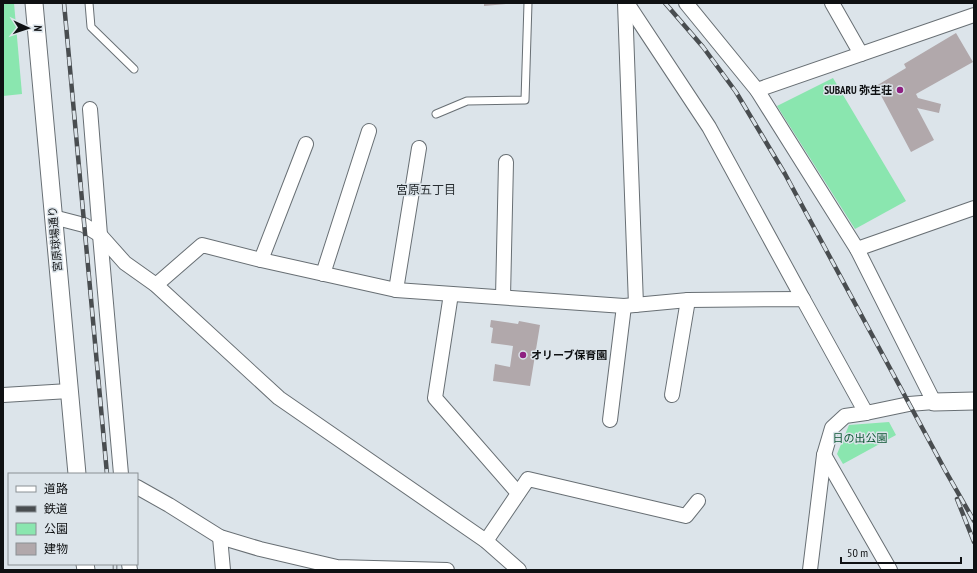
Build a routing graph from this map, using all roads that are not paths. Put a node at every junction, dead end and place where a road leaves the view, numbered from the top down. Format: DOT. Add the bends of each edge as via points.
graph roads {
  1 [pos="34,3"];
  2 [pos="89,3"];
  3 [pos="528,3"];
  4 [pos="626,3"];
  5 [pos="686,3"];
  6 [pos="832,3"];
  7 [pos="974,15"];
  8 [pos="860,54"];
  9 [pos="134,69"];
  10 [pos="757,90"];
  11 [pos="90,109"];
  12 [pos="436,114"];
  13 [pos="370,130"];
  14 [pos="306,144"];
  15 [pos="419,148"];
  16 [pos="506,162"];
  17 [pos="974,208"];
  18 [pos="53,217"];
  19 [pos="100,235"];
  20 [pos="857,249"];
  21 [pos="261,260"];
  22 [pos="323,274"];
  23 [pos="156,285"];
  24 [pos="396,290"];
  25 [pos="451,294"];
  26 [pos="503,297"];
  27 [pos="803,299"];
  28 [pos="688,300"];
  29 [pos="630,306"];
  30 [pos="69,391"];
  31 [pos="3,395"];
  32 [pos="672,395"];
  33 [pos="974,401"];
  34 [pos="934,402"];
  35 [pos="866,413"];
  36 [pos="610,420"];
  37 [pos="824,455"];
  38 [pos="77,473"];
  39 [pos="121,473"];
  40 [pos="138,488"];
  41 [pos="518,493"];
  42 [pos="698,501"];
  43 [pos="220,537"];
  44 [pos="486,541"];
  45 [pos="337,569"];
  46 [pos="399,569"];
  47 [pos="223,570"];
  48 [pos="447,570"];
  49 [pos="519,570"];
  50 [pos="810,570"];
  51 [pos="890,570"];
  1 -- 18 [label="street, 宮原球場通り"];
  2 -- 9 [label="lane" via="91,27"];
  3 -- 12 [label="lane" via="525,100 467,101"];
  4 -- 27 [label="street" via="709,127"];
  4 -- 29 [label="street"];
  5 -- 10 [label="street"];
  6 -- 8 [label="street"];
  7 -- 8 [label="street"];
  8 -- 10 [label="street"];
  10 -- 20 [label="street"];
  11 -- 19 [label="street"];
  13 -- 22 [label="street"];
  14 -- 21 [label="street"];
  15 -- 24 [label="street"];
  16 -- 26 [label="street"];
  17 -- 20 [label="street"];
  18 -- 19 [label="street" via="84,225"];
  18 -- 30 [label="street, 宮原球場通り"];
  19 -- 23 [label="street" via="125,263"];
  19 -- 39 [label="street"];
  20 -- 34 [label="street"];
  21 -- 22 [label="street"];
  21 -- 23 [label="street" via="202,245"];
  22 -- 24 [label="street"];
  23 -- 44 [label="street" via="279,398"];
  24 -- 25 [label="street"];
  25 -- 26 [label="street"];
  25 -- 41 [label="street" via="435,398"];
  26 -- 29 [label="street"];
  27 -- 28 [label="street"];
  27 -- 35 [label="street"];
  28 -- 29 [label="street"];
  28 -- 32 [label="street"];
  29 -- 36 [label="street"];
  30 -- 31 [label="street"];
  30 -- 38 [label="street, 宮原球場通り"];
  33 -- 34 [label="street"];
  34 -- 35 [label="street" via="909,404"];
  35 -- 37 [label="street" via="845,416 832,428"];
  37 -- 50 [label="street"];
  37 -- 51 [label="street"];
  40 -- 43 [label="street"];
  41 -- 42 [label="street" via="528,479 686,516"];
  41 -- 44 [label="street"];
  43 -- 45 [label="street"];
  43 -- 47 [label="street"];
  44 -- 49 [label="street"];
  45 -- 46 [label="street"];
  46 -- 48 [label="street"];
}
